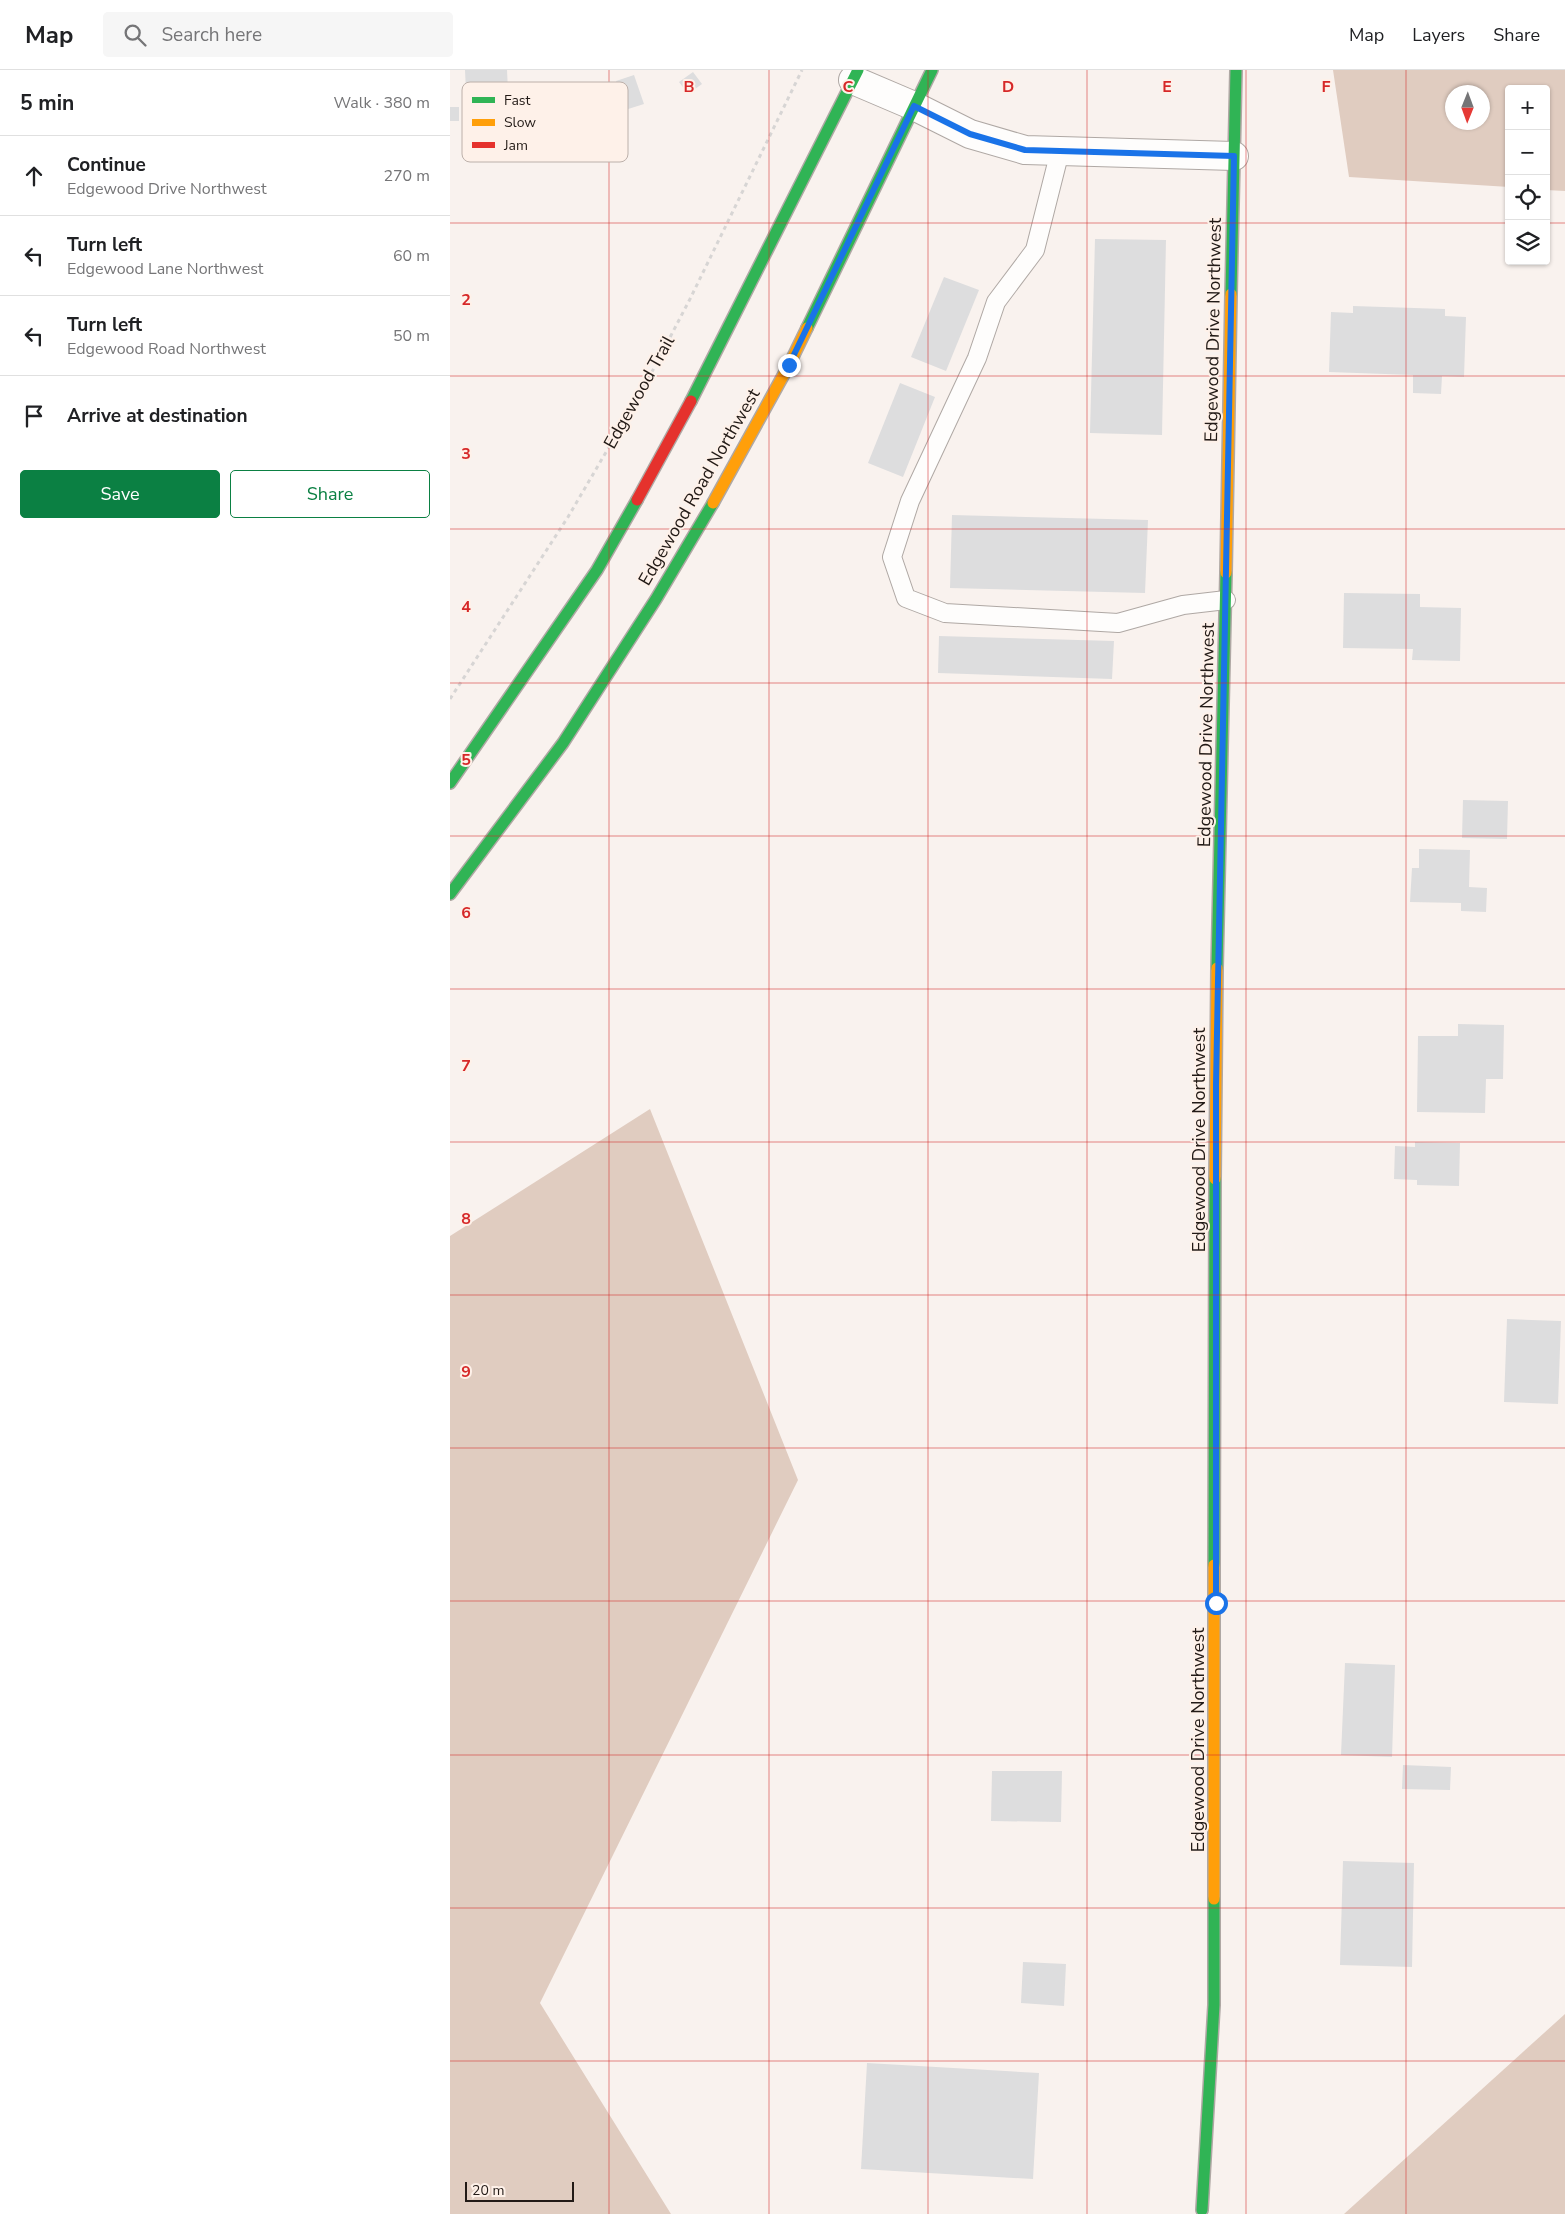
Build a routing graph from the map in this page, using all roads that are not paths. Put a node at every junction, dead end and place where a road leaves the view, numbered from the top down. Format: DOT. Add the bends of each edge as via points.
graph roads {
  1 [pos="932,70"];
  2 [pos="1236,70"];
  3 [pos="855,75"];
  4 [pos="914,106"];
  5 [pos="1060,151"];
  6 [pos="1234,156"];
  7 [pos="1226,600"];
  8 [pos="450,783"];
  9 [pos="450,894"];
  10 [pos="1202,2210"];
  1 -- 4 [label="street, Edgewood Road Northwest"];
  2 -- 6 [label="street, Edgewood Drive Northwest"];
  3 -- 4 [label="street"];
  3 -- 8 [label="street" via="722,343 597,570"];
  4 -- 5 [label="street" via="970,134 1025,150"];
  4 -- 9 [label="street, Edgewood Road Northwest" via="789,365 724,484 563,743"];
  5 -- 6 [label="street"];
  5 -- 7 [label="lane" via="1035,250 996,302 977,358 910,501 892,557 906,598 945,613 1118,624 1183,605"];
  6 -- 7 [label="street, Edgewood Drive Northwest"];
  7 -- 10 [label="street, Edgewood Drive Northwest" via="1216,1085 1214,2005"];
}
